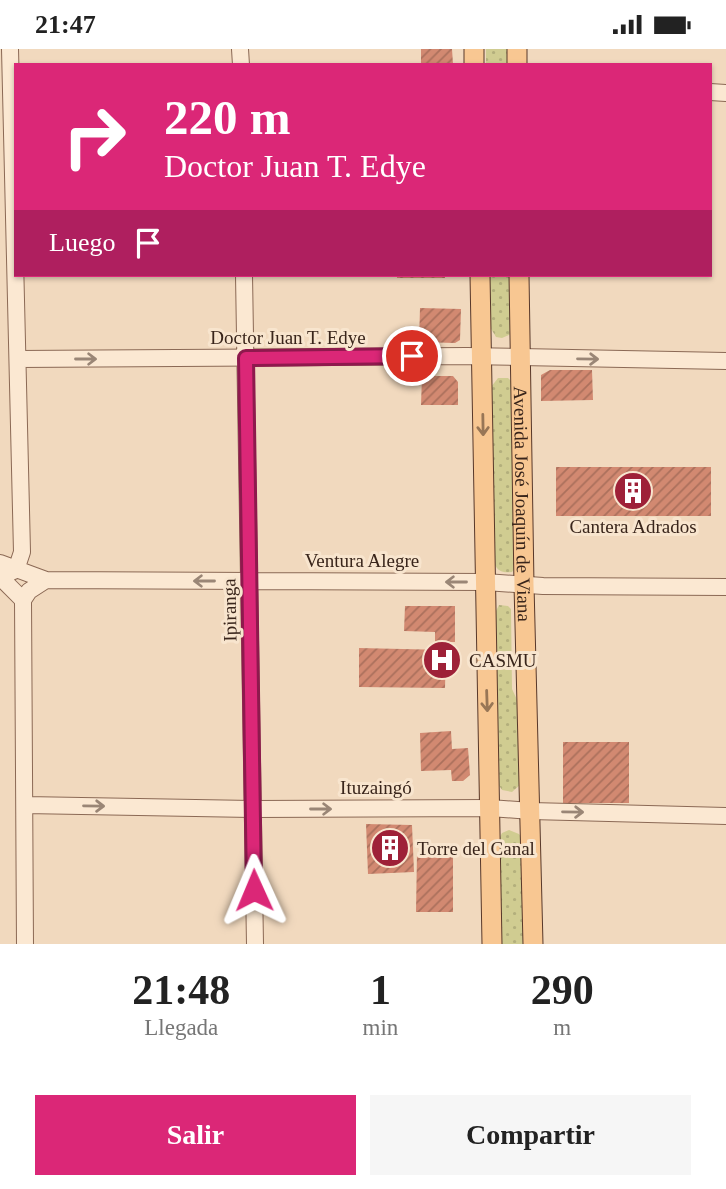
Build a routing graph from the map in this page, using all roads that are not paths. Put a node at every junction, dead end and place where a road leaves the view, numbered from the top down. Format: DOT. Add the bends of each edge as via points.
graph roads {
  1 [pos="10,49"];
  2 [pos="13,92"];
  3 [pos="14,145"];
  4 [pos="16,277"];
  5 [pos="244,277"];
  6 [pos="480,277"];
  7 [pos="519,277"];
  8 [pos="482,357"];
  9 [pos="246,358"];
  10 [pos="520,358"];
  11 [pos="18,359"];
  12 [pos="726,361"];
  13 [pos="0,563"];
  14 [pos="5,574"];
  15 [pos="46,580"];
  16 [pos="250,581"];
  17 [pos="485,582"];
  18 [pos="524,585"];
  19 [pos="726,587"];
  20 [pos="23,600"];
  21 [pos="25,805"];
  22 [pos="490,808"];
  23 [pos="252,809"];
  24 [pos="531,811"];
  25 [pos="726,816"];
  26 [pos="25,944"];
  27 [pos="255,944"];
  28 [pos="492,944"];
  29 [pos="533,944"];
  1 -- 2 [label="street"];
  2 -- 3 [label="street"];
  4 -- 11 [label="street"];
  5 -- 9 [label="street, Ipiranga"];
  6 -- 8 [label="main road, Avenida José Joaquín de Viana"];
  7 -- 10 [label="main road, Avenida José Joaquín de Viana"];
  8 -- 9 [label="street, Doctor Juan T. Edye"];
  8 -- 10 [label="street, Doctor Juan T. Edye"];
  8 -- 17 [label="main road, Avenida José Joaquín de Viana, one-way"];
  11 -- 9 [label="street, Doctor Juan T. Edye, one-way"];
  9 -- 16 [label="street, Ipiranga"];
  10 -- 12 [label="street, Doctor Juan T. Edye, one-way"];
  10 -- 18 [label="main road, Avenida José Joaquín de Viana"];
  11 -- 14 [label="street" via="22,552"];
  13 -- 14 [label="street, Ventura Alegre"];
  14 -- 15 [label="street, Ventura Alegre"];
  14 -- 20 [label="street, Ventura Alegre"];
  16 -- 15 [label="street, Ventura Alegre, one-way"];
  15 -- 20 [label="street"];
  17 -- 16 [label="street, Ventura Alegre, one-way"];
  16 -- 23 [label="street, Ipiranga"];
  17 -- 18 [label="street, Ventura Alegre"];
  17 -- 22 [label="main road, Avenida José Joaquín de Viana, one-way"];
  18 -- 19 [label="street, Ventura Alegre"];
  18 -- 24 [label="main road, Avenida José Joaquín de Viana"];
  20 -- 21 [label="street"];
  21 -- 23 [label="street, Ituzaingó, one-way"];
  21 -- 26 [label="street"];
  23 -- 22 [label="street, Ituzaingó, one-way"];
  22 -- 24 [label="street, Ituzaingó"];
  22 -- 28 [label="main road, Avenida José Joaquín de Viana"];
  23 -- 27 [label="street, Ipiranga"];
  24 -- 25 [label="street, Ituzaingó, one-way"];
  24 -- 29 [label="main road, Avenida José Joaquín de Viana"];
}
